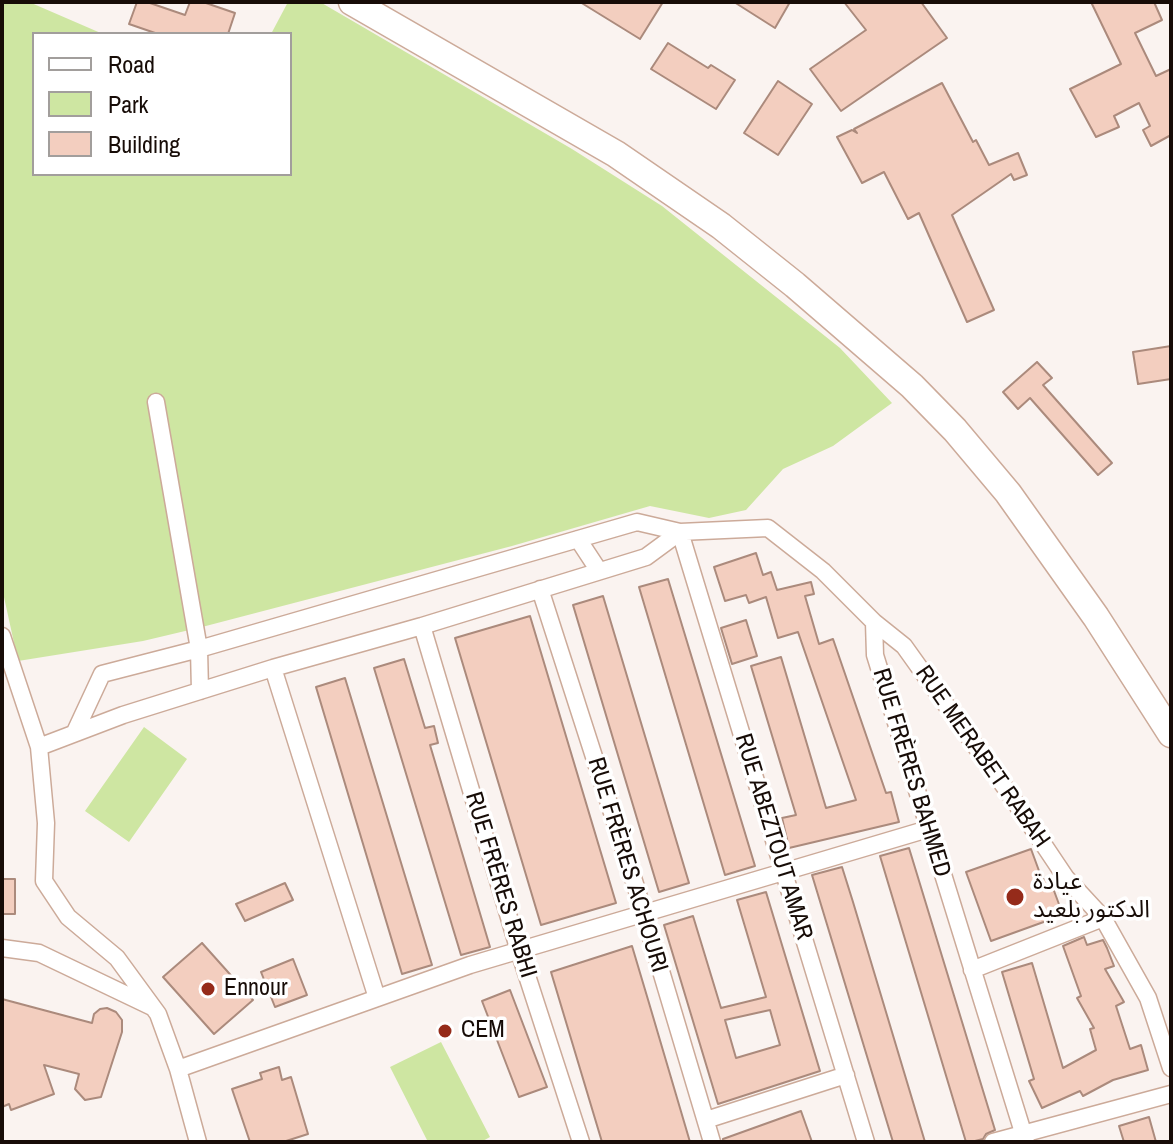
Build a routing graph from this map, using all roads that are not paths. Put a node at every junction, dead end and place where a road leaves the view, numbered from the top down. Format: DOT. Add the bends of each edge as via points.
graph roads {
  1 [pos="352,2"];
  2 [pos="156,402"];
  3 [pos="680,532"];
  4 [pos="578,539"];
  5 [pos="599,571"];
  6 [pos="540,589"];
  7 [pos="874,622"];
  8 [pos="422,626"];
  9 [pos="2,636"];
  10 [pos="199,649"];
  11 [pos="273,668"];
  12 [pos="200,691"];
  13 [pos="75,732"];
  14 [pos="1171,734"];
  15 [pos="39,747"];
  16 [pos="928,829"];
  17 [pos="784,872"];
  18 [pos="643,913"];
  19 [pos="1103,918"];
  20 [pos="2,948"];
  21 [pos="519,951"];
  22 [pos="972,970"];
  23 [pos="377,998"];
  24 [pos="154,1008"];
  25 [pos="1171,1068"];
  26 [pos="178,1069"];
  27 [pos="846,1075"];
  28 [pos="1171,1094"];
  29 [pos="706,1120"];
  30 [pos="1024,1137"];
  31 [pos="198,1142"];
  32 [pos="581,1142"];
  33 [pos="712,1142"];
  34 [pos="866,1142"];
  35 [pos="993,1142"];
  1 -- 14 [label="main road" via="616,154 708,217 912,386 1008,493"];
  2 -- 10 [label="street"];
  3 -- 4 [label="street" via="637,522"];
  3 -- 5 [label="street" via="646,557"];
  3 -- 7 [label="street" via="768,528 823,571"];
  3 -- 17 [label="street, RUE ABEZTOUT AMAR"];
  4 -- 5 [label="street"];
  4 -- 10 [label="street"];
  5 -- 6 [label="street"];
  6 -- 8 [label="street"];
  6 -- 18 [label="street, RUE FRÈRES ACHOURI"];
  7 -- 16 [label="street, RUE FRÈRES BAHMED" via="875,655"];
  7 -- 19 [label="street, RUE MERABET RABAH" via="904,646 1066,878"];
  8 -- 11 [label="street"];
  8 -- 21 [label="street, RUE FRÈRES RABHI"];
  9 -- 15 [label="street"];
  10 -- 12 [label="street"];
  10 -- 13 [label="street" via="102,674"];
  11 -- 12 [label="street"];
  11 -- 23 [label="street"];
  12 -- 13 [label="street"];
  13 -- 15 [label="street"];
  15 -- 24 [label="street" via="46,823 44,881 68,917 117,958"];
  16 -- 17 [label="street"];
  16 -- 22 [label="street, RUE FRÈRES BAHMED"];
  17 -- 18 [label="street"];
  17 -- 27 [label="street, RUE ABEZTOUT AMAR"];
  18 -- 21 [label="street"];
  18 -- 29 [label="street, RUE FRÈRES ACHOURI"];
  19 -- 22 [label="street"];
  19 -- 25 [label="street, RUE MERABET RABAH" via="1148,998"];
  20 -- 24 [label="street" via="39,953"];
  21 -- 23 [label="street"];
  21 -- 32 [label="street, RUE FRÈRES RABHI"];
  22 -- 30 [label="street, RUE FRÈRES BAHMED"];
  23 -- 26 [label="street"];
  24 -- 26 [label="street"];
  26 -- 31 [label="street"];
  27 -- 29 [label="street"];
  27 -- 34 [label="street, RUE ABEZTOUT AMAR"];
  28 -- 30 [label="street"];
  29 -- 33 [label="street, RUE FRÈRES ACHOURI"];
  30 -- 35 [label="street"];
}
